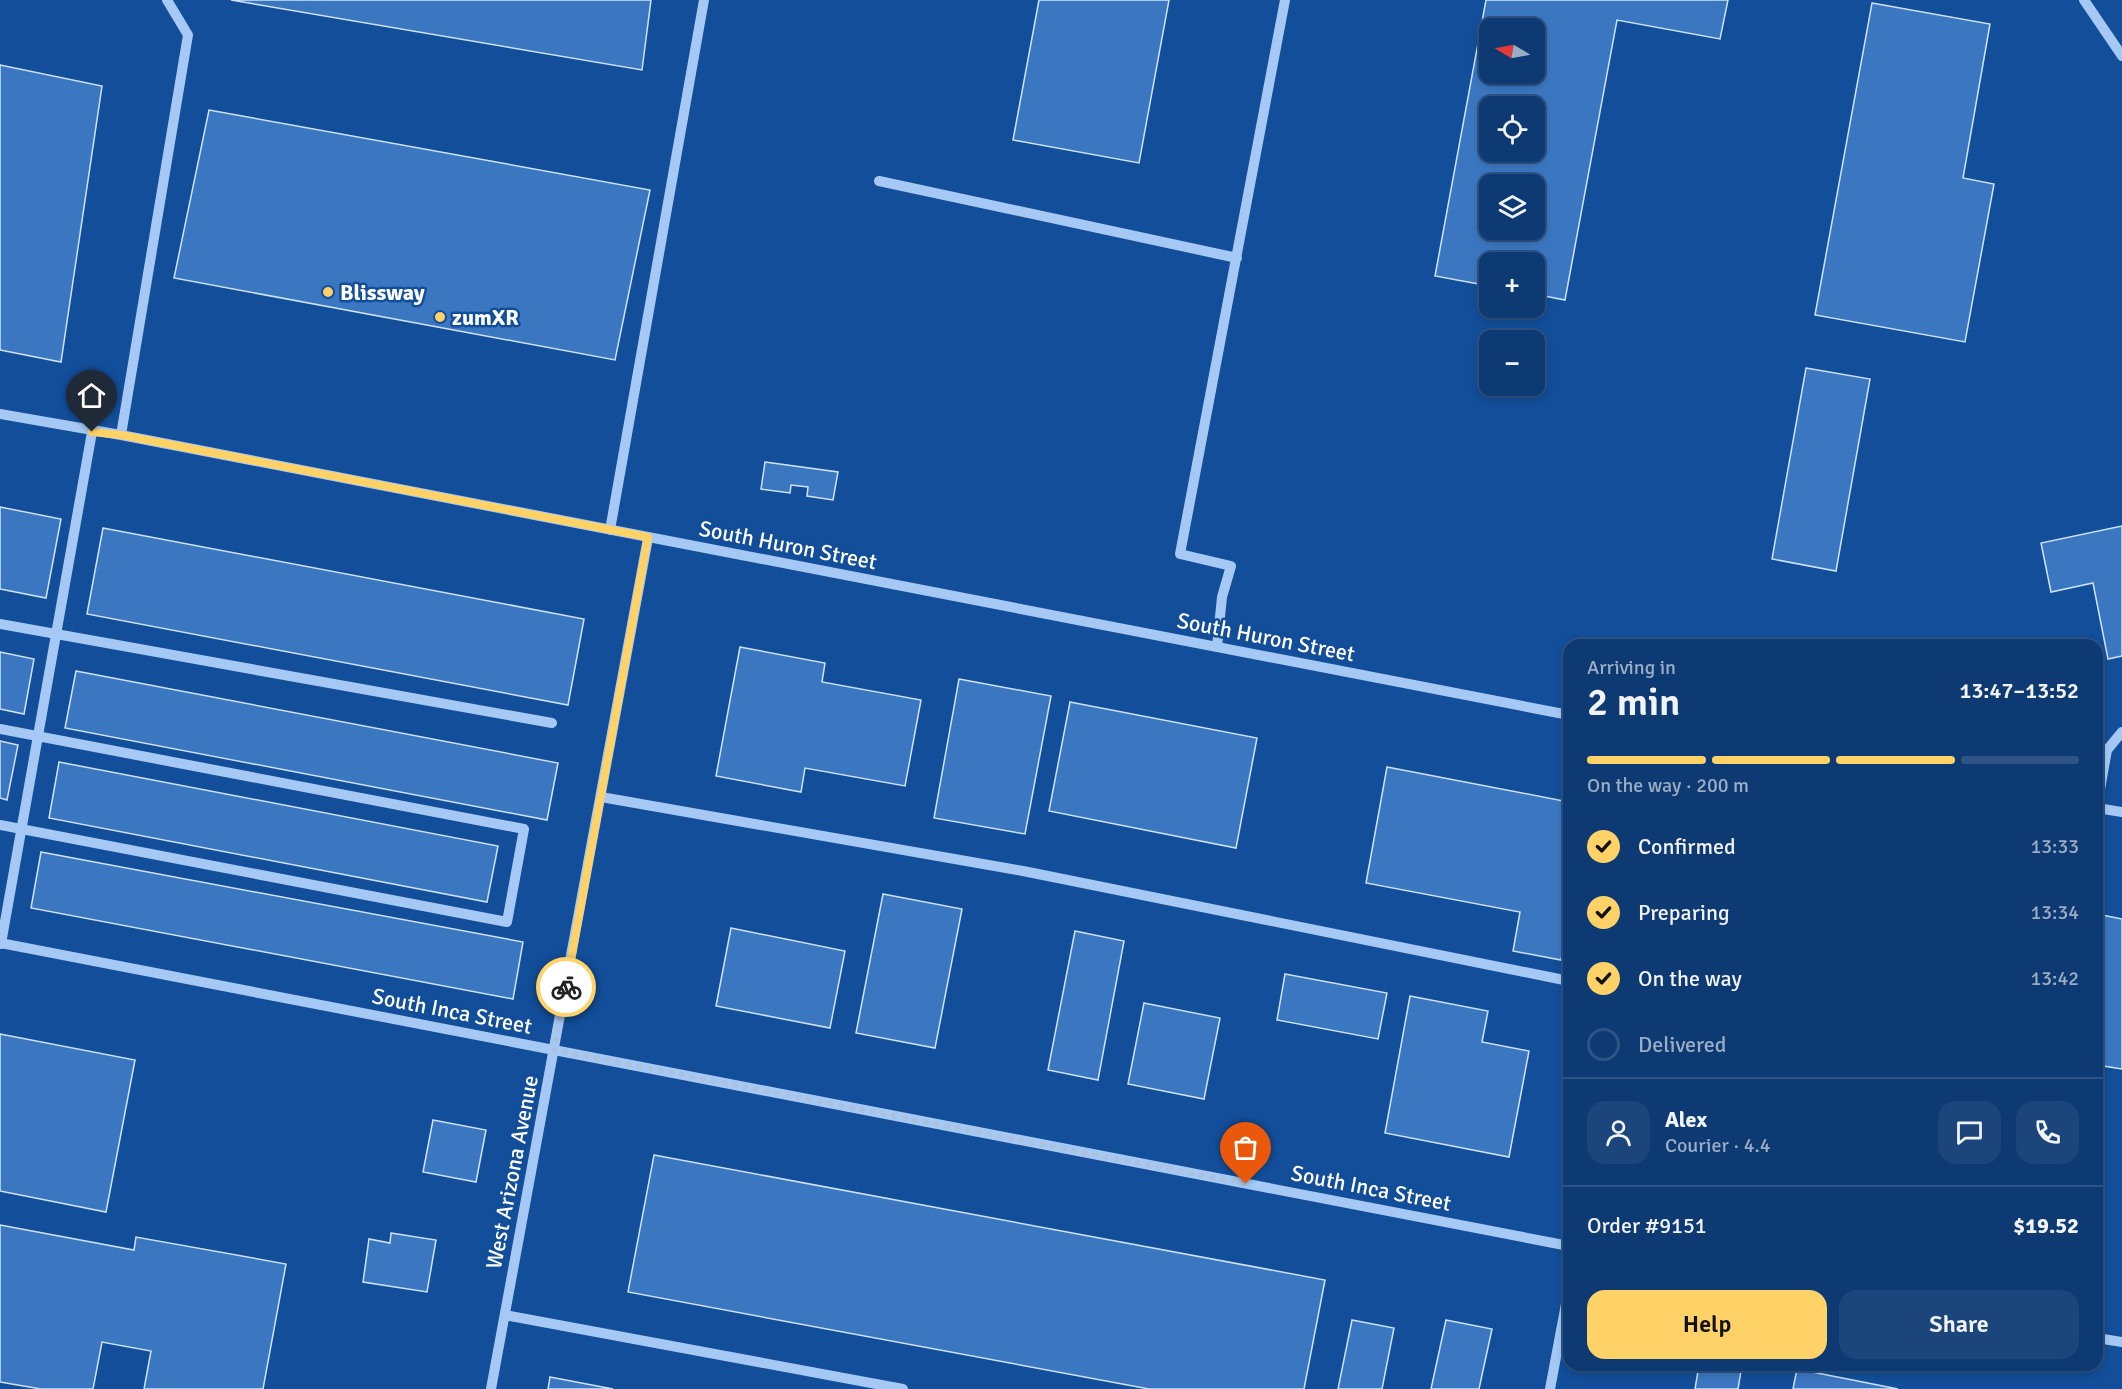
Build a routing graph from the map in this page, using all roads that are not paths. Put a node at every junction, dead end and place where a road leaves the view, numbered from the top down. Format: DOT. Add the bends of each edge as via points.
graph roads {
  1 [pos="167,0"];
  2 [pos="704,0"];
  3 [pos="1285,0"];
  4 [pos="2084,0"];
  5 [pos="2122,56"];
  6 [pos="879,181"];
  7 [pos="1237,258"];
  8 [pos="0,414"];
  9 [pos="92,432"];
  10 [pos="121,435"];
  11 [pos="610,530"];
  12 [pos="648,537"];
  13 [pos="0,624"];
  14 [pos="56,633"];
  15 [pos="1217,647"];
  16 [pos="1563,714"];
  17 [pos="552,723"];
  18 [pos="0,729"];
  19 [pos="2122,732"];
  20 [pos="38,736"];
  21 [pos="2103,773"];
  22 [pos="601,797"];
  23 [pos="2103,808"];
  24 [pos="2122,812"];
  25 [pos="0,825"];
  26 [pos="21,829"];
  27 [pos="1,944"];
  28 [pos="1563,980"];
  29 [pos="554,1050"];
  30 [pos="1563,1245"];
  31 [pos="505,1315"];
  32 [pos="1563,1320"];
  33 [pos="2103,1339"];
  34 [pos="2122,1342"];
  35 [pos="491,1389"];
  36 [pos="903,1389"];
  37 [pos="1550,1389"];
  1 -- 10 [label="street" via="188,35"];
  2 -- 11 [label="street"];
  3 -- 7 [label="street"];
  4 -- 5 [label="street"];
  6 -- 7 [label="street"];
  7 -- 15 [label="street" via="1180,554 1231,566 1222,597"];
  8 -- 9 [label="street, South Huron Street"];
  9 -- 10 [label="street, South Huron Street"];
  9 -- 14 [label="street"];
  10 -- 11 [label="street, South Huron Street"];
  11 -- 12 [label="street, South Huron Street"];
  12 -- 15 [label="street, South Huron Street"];
  12 -- 22 [label="street, West Arizona Avenue"];
  13 -- 14 [label="street"];
  14 -- 17 [label="street"];
  14 -- 20 [label="street"];
  15 -- 16 [label="street, South Huron Street"];
  18 -- 20 [label="street"];
  19 -- 21 [label="street" via="2107,750"];
  20 -- 26 [label="street"];
  20 -- 26 [label="street" via="524,829 507,922"];
  22 -- 28 [label="street" via="1023,871"];
  22 -- 29 [label="street, West Arizona Avenue"];
  23 -- 24 [label="street"];
  25 -- 26 [label="street"];
  26 -- 27 [label="street"];
  27 -- 29 [label="street, South Inca Street"];
  29 -- 30 [label="street, South Inca Street"];
  29 -- 31 [label="street, West Arizona Avenue"];
  31 -- 35 [label="street, West Arizona Avenue"];
  31 -- 36 [label="street"];
  32 -- 37 [label="street"];
  33 -- 34 [label="street"];
}
